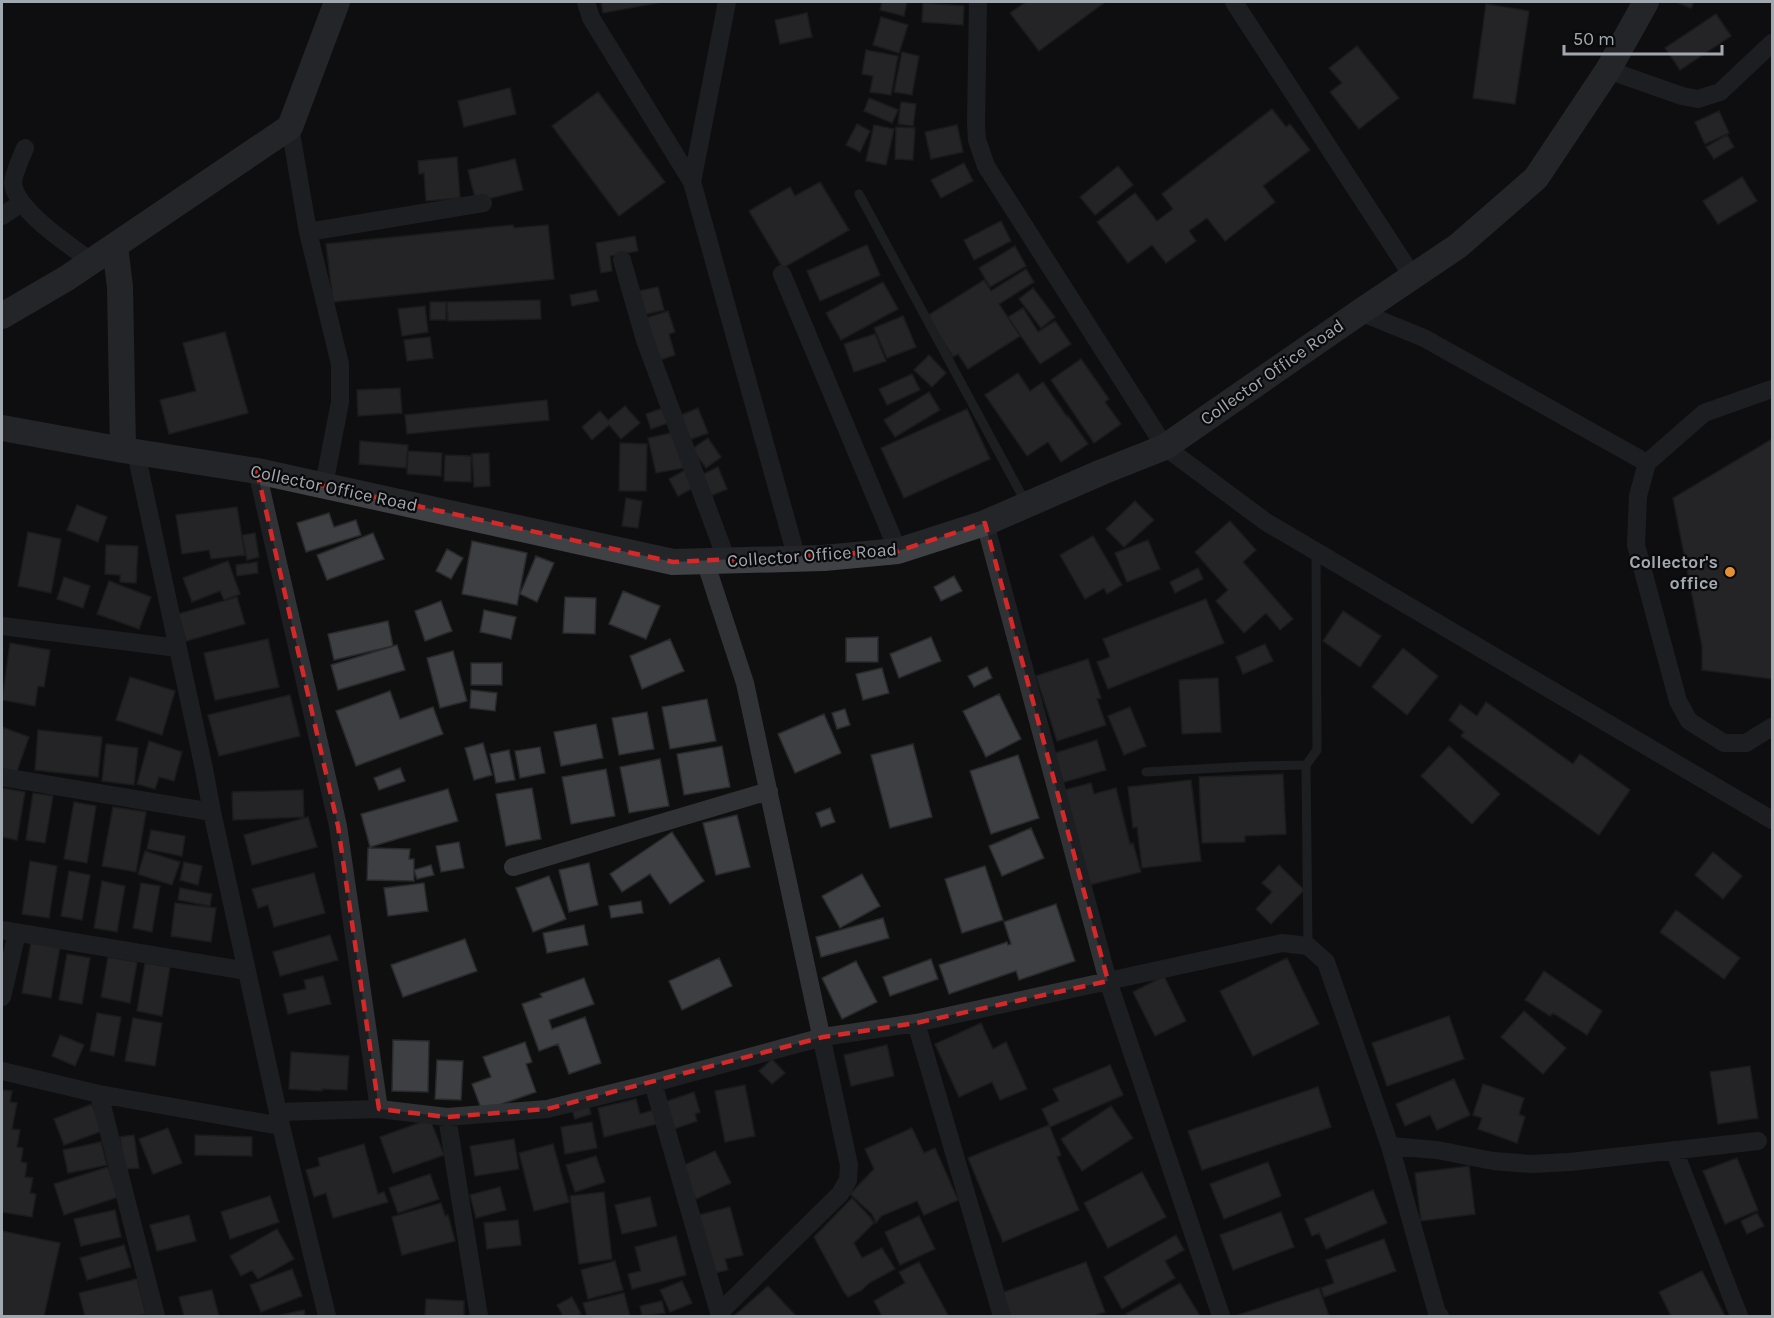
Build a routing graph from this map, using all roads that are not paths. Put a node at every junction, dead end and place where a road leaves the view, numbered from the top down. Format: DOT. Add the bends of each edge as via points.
graph roads {
  1 [pos="337,2"];
  2 [pos="586,2"];
  3 [pos="727,2"];
  4 [pos="978,2"];
  5 [pos="1234,2"];
  6 [pos="1646,2"];
  7 [pos="1773,43"];
  8 [pos="1608,70"];
  9 [pos="290,127"];
  10 [pos="25,147"];
  11 [pos="692,182"];
  12 [pos="859,194"];
  13 [pos="21,203"];
  14 [pos="483,203"];
  15 [pos="2,216"];
  16 [pos="308,232"];
  17 [pos="115,246"];
  18 [pos="622,260"];
  19 [pos="92,262"];
  20 [pos="782,274"];
  21 [pos="1413,277"];
  22 [pos="1360,312"];
  23 [pos="2,316"];
  24 [pos="1773,389"];
  25 [pos="2,428"];
  26 [pos="1165,447"];
  27 [pos="130,452"];
  28 [pos="1647,463"];
  29 [pos="258,471"];
  30 [pos="324,484"];
  31 [pos="1027,505"];
  32 [pos="985,523"];
  33 [pos="898,551"];
  34 [pos="1316,552"];
  35 [pos="797,559"];
  36 [pos="716,561"];
  37 [pos="2,626"];
  38 [pos="178,648"];
  39 [pos="1773,727"];
  40 [pos="1306,765"];
  41 [pos="1146,771"];
  42 [pos="2,777"];
  43 [pos="769,791"];
  44 [pos="212,812"];
  45 [pos="1773,820"];
  46 [pos="513,867"];
  47 [pos="9,931"];
  48 [pos="1308,946"];
  49 [pos="247,971"];
  50 [pos="1108,981"];
  51 [pos="2,996"];
  52 [pos="916,1023"];
  53 [pos="823,1037"];
  54 [pos="2,1071"];
  55 [pos="653,1083"];
  56 [pos="99,1094"];
  57 [pos="379,1109"];
  58 [pos="447,1117"];
  59 [pos="280,1119"];
  60 [pos="1758,1141"];
  61 [pos="1390,1146"];
  62 [pos="1674,1150"];
  63 [pos="156,1317"];
  64 [pos="327,1317"];
  65 [pos="479,1317"];
  66 [pos="721,1317"];
  67 [pos="1002,1317"];
  68 [pos="1221,1317"];
  69 [pos="1440,1317"];
  70 [pos="1738,1317"];
  1 -- 9 [label="main road"];
  2 -- 11 [label="street" via="600,34"];
  3 -- 11 [label="street"];
  4 -- 26 [label="street" via="975,123 986,166"];
  5 -- 21 [label="street"];
  6 -- 8 [label="main road, Collector Office Road"];
  7 -- 8 [label="street" via="1720,92 1698,99"];
  8 -- 21 [label="main road, Collector Office Road" via="1536,178 1458,246"];
  9 -- 16 [label="street"];
  9 -- 17 [label="main road"];
  10 -- 13 [label="street" via="13,183"];
  11 -- 35 [label="street"];
  12 -- 31 [label="lane"];
  13 -- 15 [label="street"];
  13 -- 19 [label="street"];
  14 -- 16 [label="street"];
  16 -- 30 [label="street" via="340,364 340,402"];
  17 -- 19 [label="main road"];
  17 -- 27 [label="main road"];
  18 -- 36 [label="street"];
  19 -- 23 [label="main road"];
  20 -- 33 [label="street"];
  21 -- 22 [label="main road, Collector Office Road"];
  22 -- 26 [label="main road, Collector Office Road"];
  22 -- 28 [label="street" via="1424,338"];
  24 -- 28 [label="street" via="1704,413"];
  25 -- 27 [label="main road, Collector Office Road"];
  26 -- 31 [label="main road, Collector Office Road"];
  26 -- 34 [label="street" via="1266,522"];
  27 -- 29 [label="main road, Collector Office Road"];
  27 -- 38 [label="street"];
  28 -- 39 [label="street" via="1638,496 1636,545 1678,701 1689,722 1724,743 1746,743"];
  29 -- 30 [label="main road, Collector Office Road"];
  29 -- 57 [label="street" via="338,826"];
  30 -- 36 [label="main road, Collector Office Road" via="673,562"];
  31 -- 32 [label="main road, Collector Office Road"];
  32 -- 33 [label="main road, Collector Office Road"];
  32 -- 50 [label="street"];
  33 -- 35 [label="main road, Collector Office Road"];
  34 -- 40 [label="lane" via="1317,750"];
  34 -- 45 [label="street"];
  35 -- 36 [label="main road, Collector Office Road"];
  36 -- 43 [label="street"];
  37 -- 38 [label="street"];
  38 -- 44 [label="street"];
  40 -- 41 [label="lane"];
  40 -- 48 [label="lane"];
  42 -- 44 [label="street"];
  43 -- 46 [label="street"];
  43 -- 53 [label="street"];
  44 -- 49 [label="street"];
  47 -- 49 [label="street"];
  47 -- 51 [label="street"];
  48 -- 50 [label="street" via="1282,943"];
  48 -- 61 [label="street" via="1326,962"];
  49 -- 59 [label="street"];
  50 -- 52 [label="street"];
  50 -- 68 [label="street"];
  52 -- 53 [label="street"];
  52 -- 67 [label="street"];
  53 -- 55 [label="street"];
  53 -- 66 [label="street" via="849,1165 848,1180 840,1194 722,1310"];
  54 -- 56 [label="street"];
  55 -- 58 [label="street" via="547,1109"];
  55 -- 66 [label="street"];
  56 -- 59 [label="street"];
  56 -- 63 [label="street"];
  57 -- 58 [label="street"];
  57 -- 59 [label="street"];
  58 -- 65 [label="street"];
  59 -- 64 [label="street"];
  60 -- 62 [label="street"];
  61 -- 62 [label="street" via="1531,1164"];
  61 -- 69 [label="street"];
  62 -- 70 [label="street"];
}
